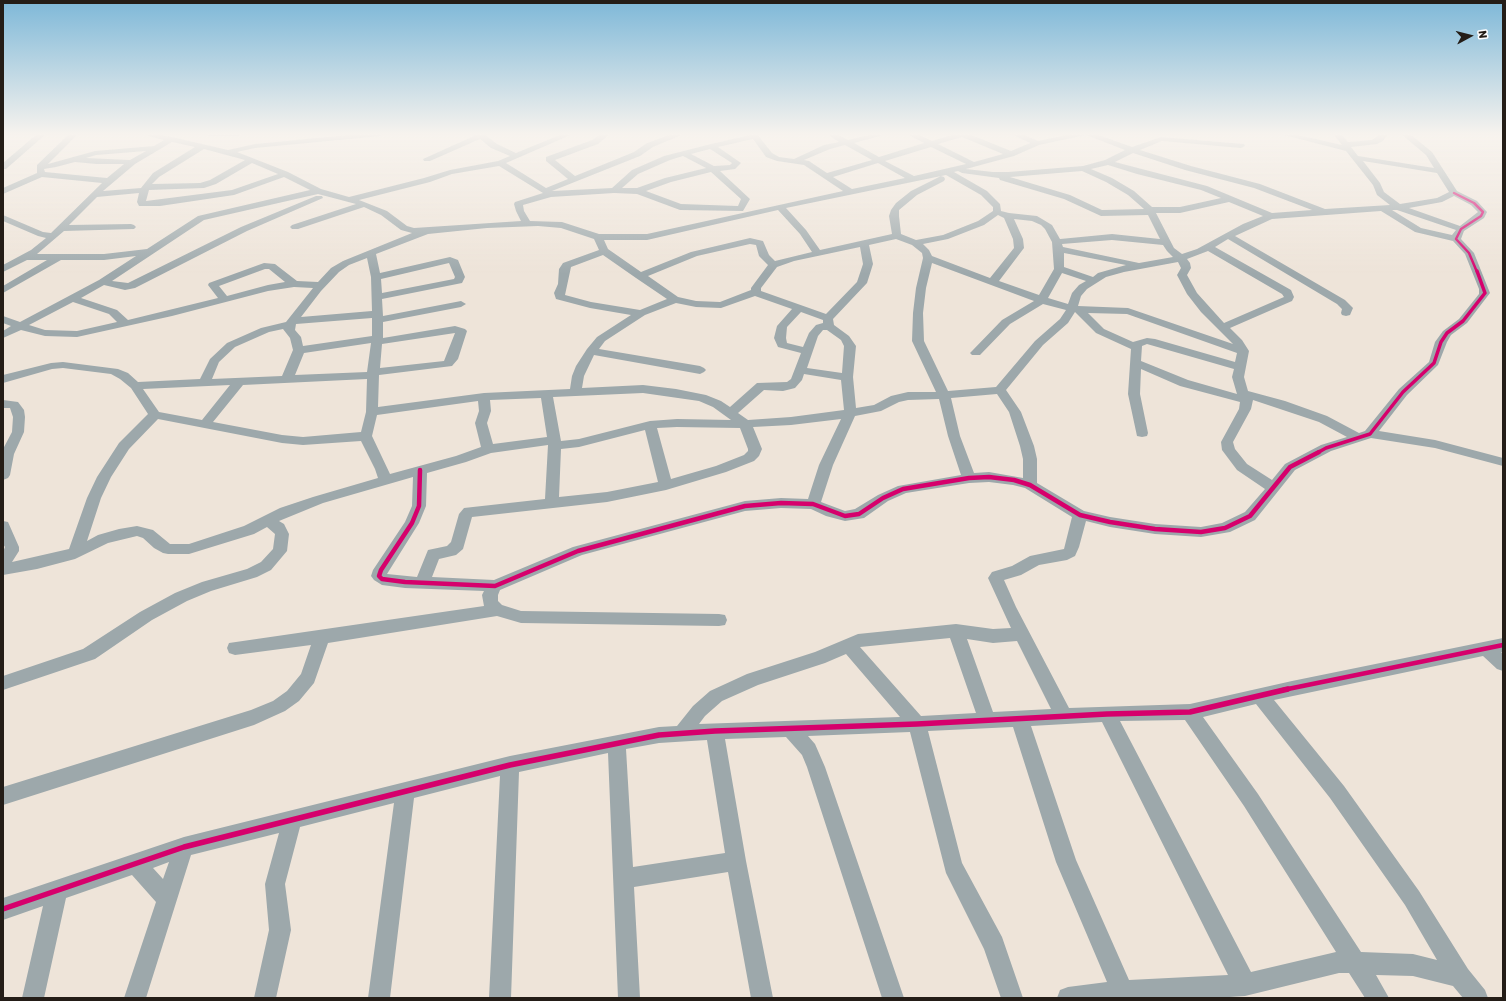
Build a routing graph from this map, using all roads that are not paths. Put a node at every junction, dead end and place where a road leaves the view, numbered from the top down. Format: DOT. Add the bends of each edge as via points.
graph roads {
  1 [pos="22,181"];
  2 [pos="109,181"];
  3 [pos="151,181"];
  4 [pos="215,181"];
  5 [pos="266,181"];
  6 [pos="298,181"];
  7 [pos="424,181"];
  8 [pos="529,181"];
  9 [pos="571,181"];
  10 [pos="625,181"];
  11 [pos="666,181"];
  12 [pos="729,181"];
  13 [pos="834,181"];
  14 [pos="905,181"];
  15 [pos="936,181"];
  16 [pos="965,181"];
  17 [pos="1012,181"];
  18 [pos="1107,181"];
  19 [pos="1177,181"];
  20 [pos="1237,181"];
  21 [pos="1374,181"];
  22 [pos="1445,181"];
  23 [pos="146,189"];
  24 [pos="614,190"];
  25 [pos="3,191"];
  26 [pos="318,191"];
  27 [pos="638,191"];
  28 [pos="851,192"];
  29 [pos="548,193"];
  30 [pos="1454,193"];
  31 [pos="328,194"];
  32 [pos="94,195"];
  33 [pos="351,199"];
  34 [pos="1230,199"];
  35 [pos="365,204"];
  36 [pos="780,206"];
  37 [pos="1398,207"];
  38 [pos="1382,208"];
  39 [pos="1150,211"];
  40 [pos="224,212"];
  41 [pos="740,212"];
  42 [pos="997,212"];
  43 [pos="1326,212"];
  44 [pos="280,215"];
  45 [pos="1008,216"];
  46 [pos="1271,216"];
  47 [pos="3,218"];
  48 [pos="527,223"];
  49 [pos="130,227"];
  50 [pos="295,227"];
  51 [pos="61,228"];
  52 [pos="244,229"];
  53 [pos="426,231"];
  54 [pos="1459,234"];
  55 [pos="309,235"];
  56 [pos="53,236"];
  57 [pos="897,236"];
  58 [pos="1229,236"];
  59 [pos="598,237"];
  60 [pos="1167,242"];
  61 [pos="864,243"];
  62 [pos="915,243"];
  63 [pos="1058,246"];
  64 [pos="1208,247"];
  65 [pos="604,250"];
  66 [pos="152,251"];
  67 [pos="371,253"];
  68 [pos="818,254"];
  69 [pos="27,257"];
  70 [pos="60,257"];
  71 [pos="928,258"];
  72 [pos="1181,258"];
  73 [pos="772,265"];
  74 [pos="1142,265"];
  75 [pos="3,269"];
  76 [pos="1059,269"];
  77 [pos="640,276"];
  78 [pos="376,277"];
  79 [pos="1093,280"];
  80 [pos="994,281"];
  81 [pos="103,282"];
  82 [pos="294,284"];
  83 [pos="320,285"];
  84 [pos="3,290"];
  85 [pos="756,292"];
  86 [pos="377,297"];
  87 [pos="74,299"];
  88 [pos="224,299"];
  89 [pos="675,300"];
  90 [pos="1042,300"];
  91 [pos="461,304"];
  92 [pos="799,308"];
  93 [pos="1076,309"];
  94 [pos="641,313"];
  95 [pos="1346,313"];
  96 [pos="378,317"];
  97 [pos="3,319"];
  98 [pos="829,322"];
  99 [pos="291,323"];
  100 [pos="126,324"];
  101 [pos="20,326"];
  102 [pos="1223,327"];
  103 [pos="5,333"];
  104 [pos="377,340"];
  105 [pos="1136,347"];
  106 [pos="299,350"];
  107 [pos="591,351"];
  108 [pos="806,351"];
  109 [pos="1243,351"];
  110 [pos="976,353"];
  111 [pos="1134,363"];
  112 [pos="1240,367"];
  113 [pos="700,370"];
  114 [pos="799,370"];
  115 [pos="373,374"];
  116 [pos="847,377"];
  117 [pos="3,379"];
  118 [pos="287,379"];
  119 [pos="240,381"];
  120 [pos="205,382"];
  121 [pos="135,386"];
  122 [pos="1000,390"];
  123 [pos="576,392"];
  124 [pos="546,394"];
  125 [pos="944,395"];
  126 [pos="484,397"];
  127 [pos="1245,397"];
  128 [pos="3,404"];
  129 [pos="372,412"];
  130 [pos="731,413"];
  131 [pos="850,413"];
  132 [pos="155,415"];
  133 [pos="205,424"];
  134 [pos="745,424"];
  135 [pos="650,425"];
  136 [pos="1142,433"];
  137 [pos="366,436"];
  138 [pos="1364,436"];
  139 [pos="555,443"];
  140 [pos="488,449"];
  141 [pos="1503,462"];
  142 [pos="420,470"];
  143 [pos="3,475"];
  144 [pos="969,478"];
  145 [pos="385,480"];
  146 [pos="666,485"];
  147 [pos="1030,485"];
  148 [pos="1272,487"];
  149 [pos="552,503"];
  150 [pos="813,504"];
  151 [pos="1080,515"];
  152 [pos="268,521"];
  153 [pos="3,526"];
  154 [pos="74,553"];
  155 [pos="3,563"];
  156 [pos="3,570"];
  157 [pos="422,583"];
  158 [pos="495,586"];
  159 [pos="497,610"];
  160 [pos="719,620"];
  161 [pos="956,631"];
  162 [pos="1021,634"];
  163 [pos="322,637"];
  164 [pos="848,645"];
  165 [pos="1494,647"];
  166 [pos="235,648"];
  167 [pos="1503,664"];
  168 [pos="3,683"];
  169 [pos="1260,696"];
  170 [pos="1190,712"];
  171 [pos="1107,714"];
  172 [pos="1064,716"];
  173 [pos="1019,718"];
  174 [pos="987,720"];
  175 [pos="916,724"];
  176 [pos="816,729"];
  177 [pos="792,730"];
  178 [pos="715,732"];
  179 [pos="681,734"];
  180 [pos="617,743"];
  181 [pos="809,750"];
  182 [pos="510,765"];
  183 [pos="405,791"];
  184 [pos="3,796"];
  185 [pos="292,819"];
  186 [pos="184,847"];
  187 [pos="736,861"];
  188 [pos="136,864"];
  189 [pos="623,879"];
  190 [pos="57,891"];
  191 [pos="168,900"];
  192 [pos="3,909"];
  193 [pos="1356,963"];
  194 [pos="1460,977"];
  195 [pos="1245,985"];
  196 [pos="1123,995"];
  197 [pos="33,998"];
  198 [pos="135,998"];
  199 [pos="265,998"];
  200 [pos="379,998"];
  201 [pos="500,998"];
  202 [pos="629,998"];
  203 [pos="762,998"];
  204 [pos="893,998"];
  205 [pos="1012,998"];
  206 [pos="1068,998"];
  207 [pos="1378,998"];
  208 [pos="1477,998"];
  1 -- 25 [label="street"];
  2 -- 32 [label="street"];
  3 -- 23 [label="street"];
  4 -- 23 [label="street" via="201,186"];
  5 -- 23 [label="street" via="234,192 142,204"];
  6 -- 26 [label="street"];
  7 -- 33 [label="street"];
  8 -- 29 [label="street"];
  9 -- 29 [label="street"];
  10 -- 24 [label="street"];
  11 -- 27 [label="street"];
  12 -- 41 [label="street" via="746,199"];
  13 -- 28 [label="street"];
  14 -- 28 [label="street"];
  15 -- 57 [label="street" via="914,193 895,210"];
  16 -- 42 [label="street" via="984,193 997,206"];
  17 -- 39 [label="street" via="1066,197 1101,213"];
  18 -- 39 [label="street" via="1126,190"];
  19 -- 34 [label="street"];
  20 -- 43 [label="street"];
  21 -- 37 [label="street" via="1380,193"];
  22 -- 30 [label="street"];
  23 -- 32 [label="street"];
  24 -- 27 [label="street"];
  24 -- 29 [label="street"];
  26 -- 31 [label="street"];
  26 -- 40 [label="street"];
  27 -- 41 [label="street" via="680,207"];
  28 -- 36 [label="street"];
  29 -- 48 [label="street" via="518,204"];
  30 -- 37 [label="street" via="1439,200"];
  30 -- 54 [label="street" via="1474,203 1483,212"];
  31 -- 33 [label="street"];
  31 -- 44 [label="street"];
  32 -- 51 [label="street"];
  33 -- 35 [label="street"];
  34 -- 39 [label="street" via="1180,210"];
  34 -- 46 [label="street"];
  35 -- 50 [label="street"];
  35 -- 53 [label="street" via="384,213 404,228"];
  36 -- 41 [label="street"];
  36 -- 68 [label="street"];
  37 -- 38 [label="street"];
  37 -- 54 [label="street"];
  38 -- 43 [label="street"];
  38 -- 54 [label="street" via="1418,230"];
  39 -- 60 [label="street"];
  40 -- 52 [label="street"];
  40 -- 66 [label="street" via="201,218"];
  41 -- 59 [label="street" via="647,237"];
  42 -- 45 [label="street"];
  42 -- 62 [label="street" via="981,223 945,236"];
  43 -- 46 [label="street"];
  44 -- 50 [label="street"];
  44 -- 52 [label="street"];
  45 -- 63 [label="street" via="1039,219 1049,227"];
  45 -- 80 [label="street" via="1019,248"];
  46 -- 58 [label="street"];
  47 -- 56 [label="street" via="41,234"];
  48 -- 53 [label="street"];
  48 -- 59 [label="street" via="562,225"];
  49 -- 51 [label="street"];
  50 -- 55 [label="street"];
  51 -- 56 [label="street"];
  52 -- 81 [label="street" via="131,286"];
  53 -- 67 [label="street"];
  54 -- 138 [label="street" via="1485,293 1463,321 1447,333 1434,363 1403,392"];
  56 -- 69 [label="street"];
  57 -- 61 [label="street"];
  57 -- 62 [label="street"];
  58 -- 64 [label="street"];
  58 -- 95 [label="street" via="1341,302 1348,308"];
  59 -- 65 [label="street"];
  60 -- 63 [label="street" via="1112,237"];
  60 -- 72 [label="street" via="1170,249"];
  61 -- 68 [label="street"];
  61 -- 98 [label="street" via="868,264 862,283"];
  62 -- 71 [label="street" via="926,252"];
  63 -- 74 [label="street"];
  63 -- 76 [label="street"];
  64 -- 72 [label="street"];
  64 -- 102 [label="street" via="1287,292 1289,297"];
  65 -- 77 [label="street"];
  65 -- 94 [label="street" via="567,265 564,269 560,297 590,305"];
  66 -- 70 [label="street" via="111,257"];
  66 -- 81 [label="street"];
  67 -- 78 [label="street"];
  67 -- 83 [label="street" via="341,267"];
  68 -- 73 [label="street"];
  69 -- 70 [label="street"];
  69 -- 75 [label="street"];
  70 -- 84 [label="street"];
  71 -- 80 [label="street"];
  71 -- 125 [label="street" via="921,288 918,341"];
  72 -- 74 [label="street"];
  72 -- 102 [label="street" via="1186,268 1182,275 1183,279 1189,289 1205,310"];
  73 -- 77 [label="street" via="764,256 760,243 750,241 694,254"];
  73 -- 85 [label="street" via="759,282"];
  74 -- 79 [label="street" via="1102,275"];
  76 -- 79 [label="street"];
  76 -- 90 [label="street"];
  77 -- 89 [label="street"];
  78 -- 86 [label="street"];
  78 -- 86 [label="street" via="450,260 455,262 460,277 458,281"];
  79 -- 93 [label="street" via="1076,295"];
  80 -- 90 [label="street"];
  81 -- 87 [label="street"];
  82 -- 83 [label="street"];
  82 -- 88 [label="street"];
  82 -- 88 [label="street" via="272,266 264,266 213,285"];
  83 -- 99 [label="street"];
  85 -- 89 [label="street" via="721,305"];
  85 -- 92 [label="street"];
  86 -- 96 [label="street"];
  87 -- 100 [label="street" via="113,312"];
  87 -- 101 [label="street"];
  88 -- 100 [label="street"];
  89 -- 94 [label="street"];
  90 -- 93 [label="street"];
  90 -- 110 [label="street" via="1006,322"];
  91 -- 96 [label="street"];
  92 -- 98 [label="street"];
  92 -- 108 [label="street" via="782,326 780,343"];
  93 -- 105 [label="street" via="1100,331"];
  93 -- 109 [label="street" via="1128,312"];
  93 -- 122 [label="street" via="1039,343"];
  94 -- 107 [label="street" via="601,339"];
  96 -- 99 [label="street"];
  96 -- 104 [label="street"];
  97 -- 101 [label="street"];
  98 -- 108 [label="street" via="818,328"];
  98 -- 116 [label="street" via="850,346"];
  99 -- 106 [label="street" via="289,330 295,337"];
  99 -- 120 [label="street" via="260,332 231,345 214,361"];
  100 -- 101 [label="street" via="77,334 45,333"];
  101 -- 103 [label="street"];
  102 -- 109 [label="street"];
  104 -- 106 [label="street"];
  104 -- 115 [label="street"];
  104 -- 115 [label="street" via="455,329 461,331 448,364"];
  105 -- 111 [label="street"];
  105 -- 112 [label="street" via="1142,342 1155,342"];
  106 -- 118 [label="street"];
  107 -- 113 [label="street"];
  107 -- 123 [label="street" via="578,376"];
  108 -- 114 [label="street"];
  109 -- 112 [label="street"];
  111 -- 127 [label="street" via="1184,383"];
  111 -- 136 [label="street" via="1134,394"];
  112 -- 127 [label="street" via="1238,377"];
  114 -- 116 [label="street"];
  114 -- 130 [label="street" via="796,380 791,385 761,386"];
  115 -- 118 [label="street"];
  115 -- 129 [label="street"];
  116 -- 131 [label="street"];
  117 -- 121 [label="street" via="63,365 114,371"];
  118 -- 119 [label="street"];
  119 -- 120 [label="street"];
  119 -- 133 [label="street"];
  120 -- 121 [label="street"];
  121 -- 132 [label="street"];
  122 -- 125 [label="street"];
  122 -- 147 [label="street" via="1014,412 1027,446"];
  123 -- 124 [label="street"];
  123 -- 130 [label="street" via="643,389 676,393 702,398"];
  124 -- 126 [label="street"];
  124 -- 139 [label="street"];
  125 -- 131 [label="street" via="908,396 877,408"];
  125 -- 144 [label="street" via="954,436"];
  126 -- 129 [label="street"];
  126 -- 140 [label="street" via="485,411 481,423"];
  127 -- 138 [label="street" via="1281,404"];
  127 -- 148 [label="street" via="1245,409 1227,442 1229,450 1242,467"];
  128 -- 143 [label="street" via="14,405 20,417 18,432 7,454"];
  129 -- 137 [label="street"];
  130 -- 134 [label="street"];
  131 -- 134 [label="street"];
  131 -- 150 [label="street" via="829,459"];
  132 -- 133 [label="street"];
  132 -- 154 [label="street" via="124,446 104,477"];
  133 -- 137 [label="street" via="303,441"];
  134 -- 135 [label="street"];
  134 -- 146 [label="street" via="755,449 749,458"];
  135 -- 139 [label="street" via="579,443"];
  135 -- 146 [label="street"];
  137 -- 145 [label="street"];
  138 -- 141 [label="street" via="1435,444"];
  138 -- 148 [label="street" via="1335,444 1302,460 1290,467"];
  139 -- 140 [label="street" via="514,444"];
  139 -- 149 [label="street"];
  140 -- 142 [label="street"];
  142 -- 145 [label="street"];
  142 -- 157 [label="street" via="418,506 412,523 379,576 382,579"];
  144 -- 147 [label="street" via="1008,479"];
  144 -- 150 [label="street" via="903,489 883,498 859,514 845,516"];
  145 -- 152 [label="street" via="318,500"];
  146 -- 149 [label="street" via="607,497"];
  147 -- 151 [label="street"];
  148 -- 151 [label="street" via="1250,516 1225,528 1201,532 1155,529"];
  149 -- 157 [label="street" via="469,512 466,514 458,545 451,551 433,554"];
  150 -- 158 [label="street" via="745,506 718,512 578,551"];
  151 -- 162 [label="street" via="1070,552 1035,560 1016,571 997,576 996,581"];
  152 -- 154 [label="street" via="249,530 189,549 168,550 148,534 137,531 103,539"];
  152 -- 168 [label="street" via="279,528 282,534 280,551 266,566 181,597 146,616 89,654"];
  153 -- 155 [label="street" via="12,551"];
  154 -- 156 [label="street"];
  157 -- 158 [label="street"];
  158 -- 159 [label="street" via="490,595 490,603"];
  159 -- 160 [label="street" via="521,617 550,619"];
  159 -- 163 [label="street"];
  161 -- 162 [label="street" via="993,636"];
  161 -- 164 [label="street" via="868,639"];
  161 -- 174 [label="street"];
  162 -- 172 [label="street"];
  163 -- 166 [label="street"];
  163 -- 184 [label="street" via="308,678 293,696 279,706 254,717"];
  164 -- 175 [label="street"];
  164 -- 179 [label="street" via="819,658 753,679 716,696 699,711"];
  165 -- 167 [label="street"];
  165 -- 169 [label="street"];
  169 -- 170 [label="street"];
  169 -- 194 [label="street" via="1337,792 1408,892"];
  170 -- 171 [label="street"];
  170 -- 193 [label="street" via="1251,800"];
  171 -- 172 [label="street"];
  171 -- 195 [label="street"];
  172 -- 173 [label="street"];
  173 -- 174 [label="street"];
  173 -- 196 [label="street" via="1066,862"];
  174 -- 175 [label="street"];
  175 -- 176 [label="street"];
  175 -- 205 [label="street" via="953,866 994,946"];
  176 -- 177 [label="street"];
  176 -- 181 [label="street"];
  177 -- 178 [label="street"];
  177 -- 181 [label="street"];
  178 -- 179 [label="street"];
  178 -- 187 [label="street"];
  179 -- 180 [label="street" via="659,735"];
  180 -- 182 [label="street"];
  180 -- 189 [label="street"];
  181 -- 204 [label="street" via="822,782"];
  182 -- 183 [label="street"];
  182 -- 201 [label="street"];
  183 -- 185 [label="street"];
  183 -- 200 [label="street"];
  185 -- 186 [label="street"];
  185 -- 199 [label="street" via="275,884 280,930"];
  186 -- 188 [label="street"];
  186 -- 191 [label="street"];
  187 -- 189 [label="street"];
  187 -- 203 [label="street"];
  188 -- 190 [label="street"];
  188 -- 191 [label="street"];
  189 -- 202 [label="street"];
  190 -- 192 [label="street"];
  190 -- 197 [label="street"];
  191 -- 198 [label="street"];
  193 -- 194 [label="street" via="1413,965"];
  193 -- 195 [label="street" via="1339,962"];
  193 -- 207 [label="street"];
  194 -- 208 [label="street"];
  195 -- 196 [label="street"];
  196 -- 206 [label="street"];
}
